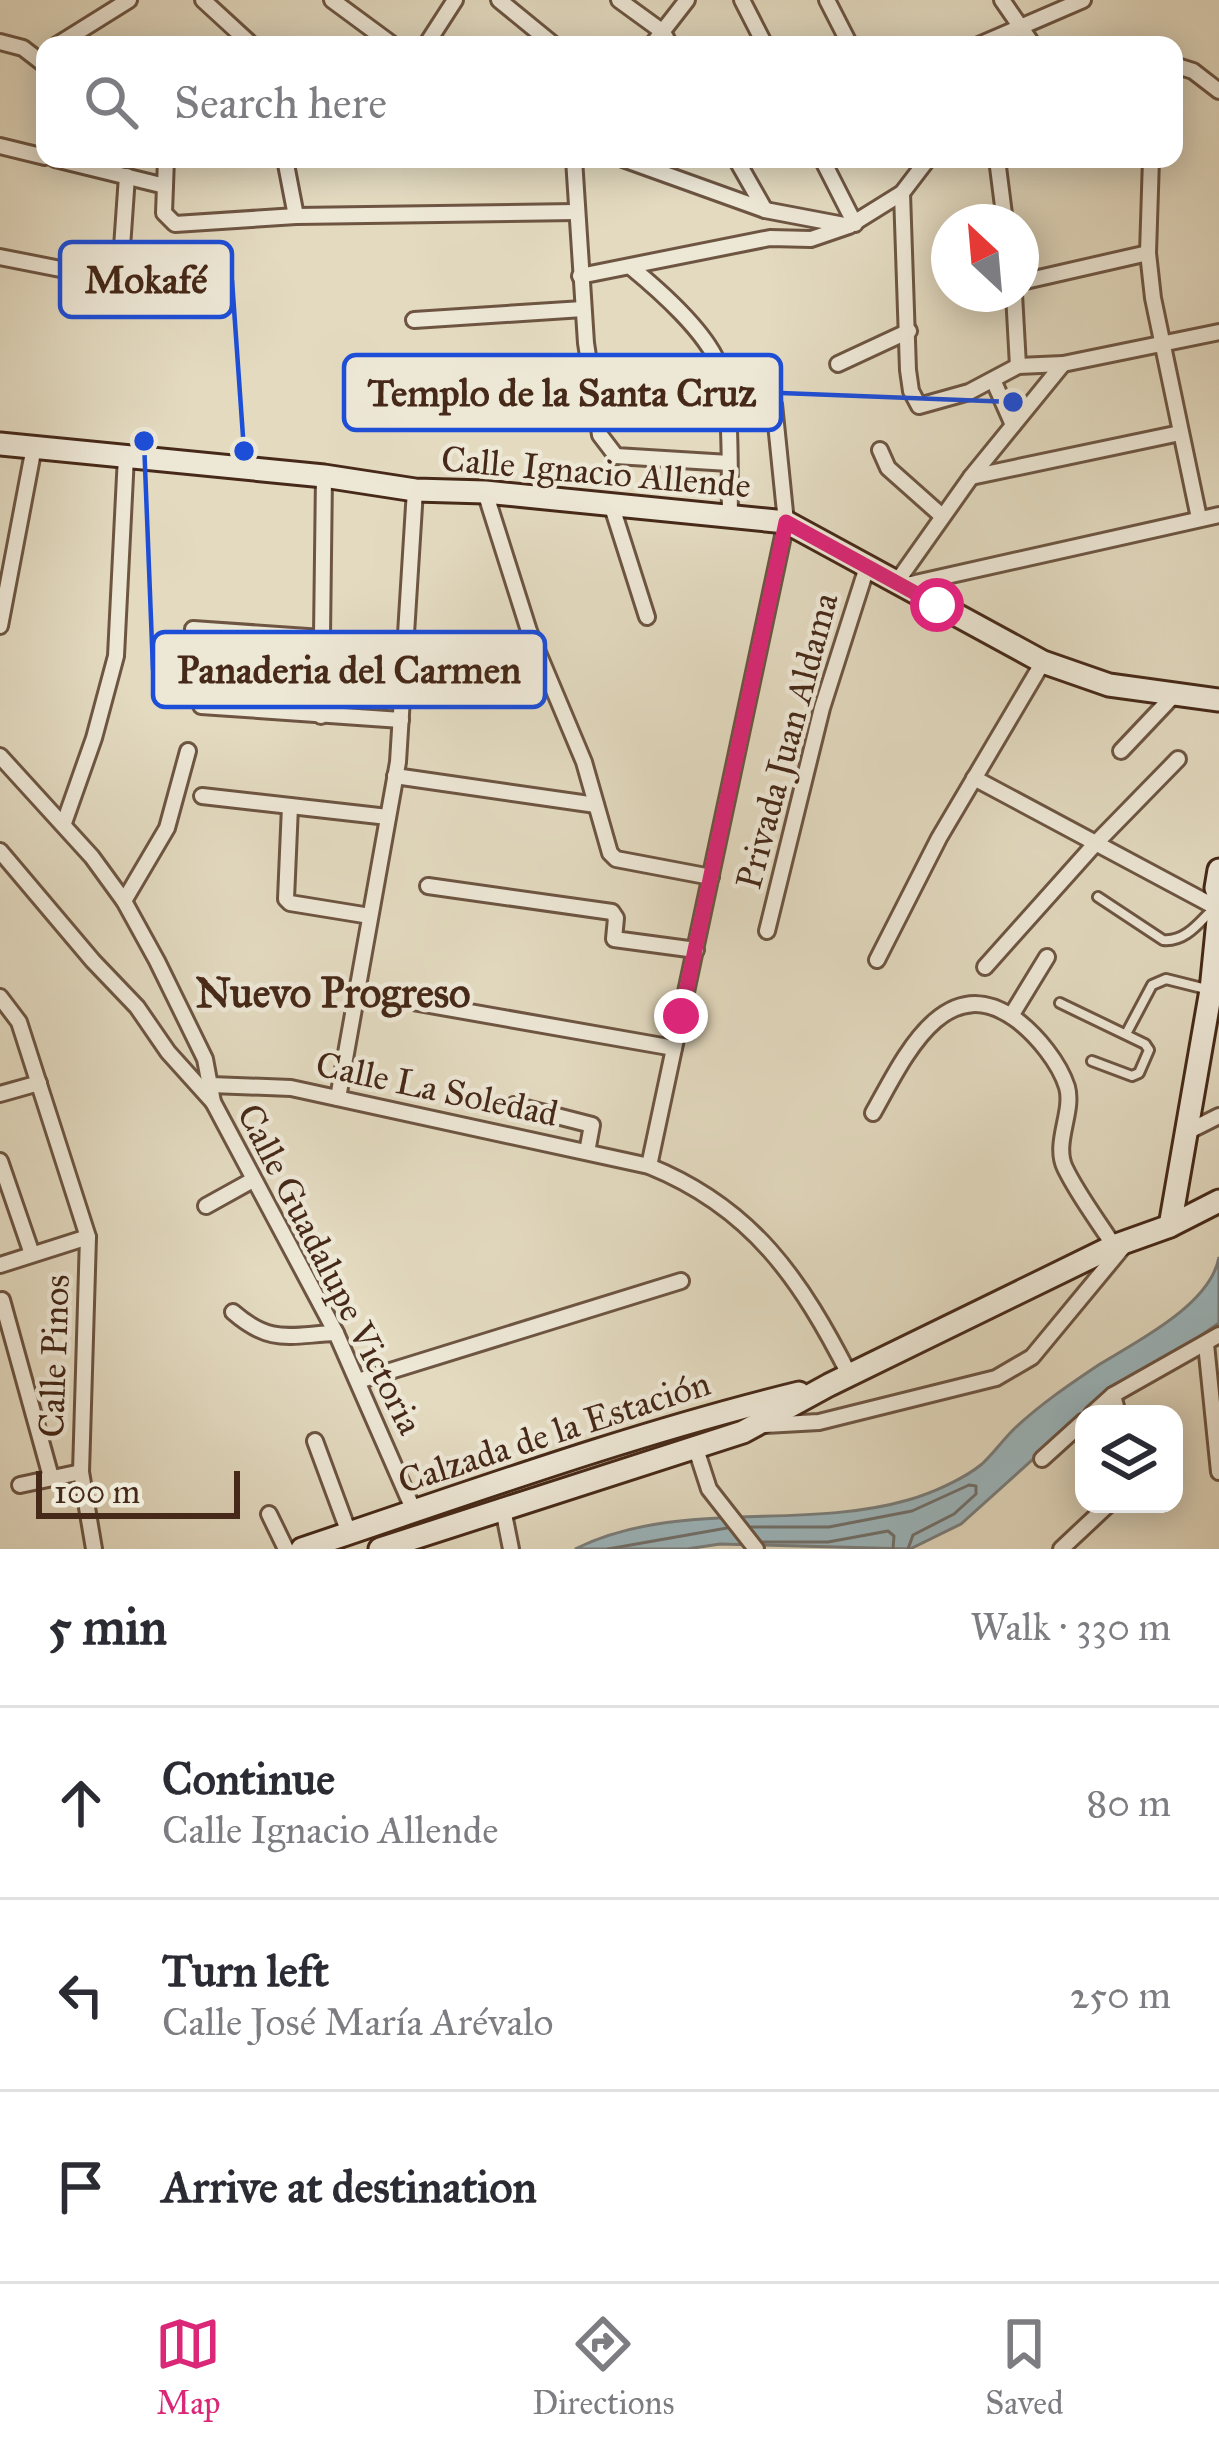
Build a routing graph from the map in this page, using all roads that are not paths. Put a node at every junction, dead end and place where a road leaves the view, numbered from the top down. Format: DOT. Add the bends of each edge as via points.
graph roads {
  1 [pos="129,0"];
  2 [pos="203,0"];
  3 [pos="332,0"];
  4 [pos="455,0"];
  5 [pos="499,0"];
  6 [pos="619,0"];
  7 [pos="687,0"];
  8 [pos="742,0"];
  9 [pos="827,0"];
  10 [pos="1002,0"];
  11 [pos="1083,0"];
  12 [pos="1020,26"];
  13 [pos="71,36"];
  14 [pos="242,36"];
  15 [pos="381,36"];
  16 [pos="432,36"];
  17 [pos="543,36"];
  18 [pos="662,36"];
  19 [pos="668,36"];
  20 [pos="760,36"];
  21 [pos="845,36"];
  22 [pos="998,36"];
  23 [pos="1027,36"];
  24 [pos="0,42"];
  25 [pos="36,55"];
  26 [pos="1183,68"];
  27 [pos="1219,91"];
  28 [pos="0,146"];
  29 [pos="36,155"];
  30 [pos="93,168"];
  31 [pos="166,168"];
  32 [pos="287,168"];
  33 [pos="574,168"];
  34 [pos="657,168"];
  35 [pos="741,168"];
  36 [pos="826,168"];
  37 [pos="916,168"];
  38 [pos="998,168"];
  39 [pos="1151,168"];
  40 [pos="127,176"];
  41 [pos="165,186"];
  42 [pos="902,193"];
  43 [pos="1003,204"];
  44 [pos="765,210"];
  45 [pos="576,212"];
  46 [pos="782,214"];
  47 [pos="296,216"];
  48 [pos="852,225"];
  49 [pos="770,238"];
  50 [pos="1148,253"];
  51 [pos="0,257"];
  52 [pos="632,268"];
  53 [pos="580,276"];
  54 [pos="1039,278"];
  55 [pos="583,308"];
  56 [pos="1015,312"];
  57 [pos="415,320"];
  58 [pos="909,331"];
  59 [pos="1219,332"];
  60 [pos="1162,343"];
  61 [pos="838,364"];
  62 [pos="1064,364"];
  63 [pos="1018,366"];
  64 [pos="994,382"];
  65 [pos="428,397"];
  66 [pos="597,400"];
  67 [pos="774,404"];
  68 [pos="1013,425"];
  69 [pos="1180,433"];
  70 [pos="0,445"];
  71 [pos="34,447"];
  72 [pos="880,450"];
  73 [pos="126,456"];
  74 [pos="729,463"];
  75 [pos="324,476"];
  76 [pos="971,476"];
  77 [pos="415,490"];
  78 [pos="485,492"];
  79 [pos="612,507"];
  80 [pos="942,515"];
  81 [pos="1219,515"];
  82 [pos="730,518"];
  83 [pos="1199,518"];
  84 [pos="786,522"];
  85 [pos="867,566"];
  86 [pos="899,584"];
  87 [pos="2,599"];
  88 [pos="647,617"];
  89 [pos="0,626"];
  90 [pos="193,629"];
  91 [pos="322,638"];
  92 [pos="537,653"];
  93 [pos="1043,662"];
  94 [pos="495,667"];
  95 [pos="1175,694"];
  96 [pos="1219,700"];
  97 [pos="201,706"];
  98 [pos="321,716"];
  99 [pos="401,720"];
  100 [pos="1121,751"];
  101 [pos="188,752"];
  102 [pos="0,756"];
  103 [pos="1178,759"];
  104 [pos="395,776"];
  105 [pos="974,778"];
  106 [pos="202,796"];
  107 [pos="596,805"];
  108 [pos="290,806"];
  109 [pos="388,817"];
  110 [pos="64,823"];
  111 [pos="1095,844"];
  112 [pos="0,851"];
  113 [pos="1219,870"];
  114 [pos="711,877"];
  115 [pos="428,886"];
  116 [pos="1098,898"];
  117 [pos="124,901"];
  118 [pos="1217,906"];
  119 [pos="370,916"];
  120 [pos="767,931"];
  121 [pos="696,950"];
  122 [pos="1047,957"];
  123 [pos="877,960"];
  124 [pos="986,967"];
  125 [pos="1211,990"];
  126 [pos="356,992"];
  127 [pos="0,997"];
  128 [pos="1060,1003"];
  129 [pos="1011,1016"];
  130 [pos="1126,1034"];
  131 [pos="674,1048"];
  132 [pos="1091,1060"];
  133 [pos="39,1083"];
  134 [pos="211,1085"];
  135 [pos="0,1094"];
  136 [pos="338,1098"];
  137 [pos="213,1102"];
  138 [pos="514,1105"];
  139 [pos="873,1114"];
  140 [pos="1219,1116"];
  141 [pos="1183,1134"];
  142 [pos="587,1152"];
  143 [pos="0,1161"];
  144 [pos="649,1166"];
  145 [pos="253,1180"];
  146 [pos="1219,1201"];
  147 [pos="206,1205"];
  148 [pos="1170,1226"];
  149 [pos="88,1237"];
  150 [pos="1121,1244"];
  151 [pos="32,1255"];
  152 [pos="0,1265"];
  153 [pos="682,1281"];
  154 [pos="2,1300"];
  155 [pos="233,1312"];
  156 [pos="337,1333"];
  157 [pos="1212,1339"];
  158 [pos="839,1380"];
  159 [pos="358,1381"];
  160 [pos="1113,1395"];
  161 [pos="1101,1405"];
  162 [pos="1116,1405"];
  163 [pos="736,1408"];
  164 [pos="1075,1428"];
  165 [pos="750,1429"];
  166 [pos="315,1441"];
  167 [pos="696,1449"];
  168 [pos="1042,1459"];
  169 [pos="81,1472"];
  170 [pos="1219,1472"];
  171 [pos="518,1476"];
  172 [pos="51,1477"];
  173 [pos="20,1486"];
  174 [pos="503,1509"];
  175 [pos="414,1511"];
  176 [pos="1099,1513"];
  177 [pos="269,1514"];
  178 [pos="349,1533"];
  179 [pos="94,1549"];
  180 [pos="286,1549"];
  181 [pos="302,1549"];
  182 [pos="380,1549"];
  183 [pos="511,1549"];
  184 [pos="756,1549"];
  185 [pos="1061,1549"];
  1 -- 13 [label="street"];
  2 -- 14 [label="street"];
  3 -- 15 [label="street"];
  4 -- 16 [label="street"];
  5 -- 17 [label="street"];
  6 -- 18 [label="street"];
  7 -- 19 [label="street"];
  8 -- 20 [label="street"];
  9 -- 21 [label="street"];
  10 -- 12 [label="street"];
  11 -- 12 [label="street"];
  12 -- 22 [label="street"];
  12 -- 23 [label="street"];
  24 -- 25 [label="street"];
  26 -- 27 [label="street"];
  28 -- 29 [label="street"];
  30 -- 40 [label="street"];
  31 -- 41 [label="street"];
  32 -- 47 [label="street"];
  33 -- 45 [label="street"];
  34 -- 44 [label="street"];
  35 -- 44 [label="street"];
  36 -- 48 [label="street"];
  37 -- 42 [label="street"];
  38 -- 43 [label="street"];
  39 -- 50 [label="street"];
  40 -- 41 [label="street"];
  40 -- 51 [label="street" via="120,276"];
  41 -- 47 [label="street" via="164,213 175,224"];
  42 -- 48 [label="street"];
  42 -- 58 [label="street"];
  44 -- 46 [label="street"];
  45 -- 47 [label="street"];
  45 -- 53 [label="street"];
  46 -- 48 [label="street"];
  46 -- 49 [label="street"];
  48 -- 49 [label="street" via="812,238"];
  49 -- 52 [label="street"];
  50 -- 54 [label="street"];
  50 -- 60 [label="street"];
  52 -- 53 [label="street"];
  52 -- 74 [label="street" via="678,306 718,362"];
  53 -- 55 [label="street"];
  55 -- 57 [label="street"];
  55 -- 66 [label="street"];
  56 -- 63 [label="street"];
  58 -- 61 [label="street"];
  58 -- 64 [label="street" via="908,370 919,406"];
  59 -- 60 [label="street"];
  60 -- 62 [label="street"];
  60 -- 69 [label="street"];
  62 -- 63 [label="street"];
  62 -- 68 [label="street"];
  63 -- 64 [label="street"];
  64 -- 68 [label="street"];
  65 -- 66 [label="street"];
  66 -- 74 [label="street" via="600,434 616,455"];
  67 -- 84 [label="street"];
  68 -- 76 [label="street"];
  69 -- 76 [label="street"];
  69 -- 83 [label="street"];
  70 -- 71 [label="main road, Calle Ignacio Allende"];
  71 -- 73 [label="main road, Calle Ignacio Allende"];
  71 -- 87 [label="street"];
  72 -- 80 [label="street" via="888,468"];
  73 -- 75 [label="main road, Calle Ignacio Allende"];
  73 -- 110 [label="street" via="116,656"];
  74 -- 82 [label="street"];
  75 -- 77 [label="main road, Calle Ignacio Allende"];
  75 -- 91 [label="street"];
  76 -- 80 [label="street"];
  77 -- 78 [label="main road, Calle Ignacio Allende"];
  77 -- 99 [label="street"];
  78 -- 79 [label="main road, Calle Ignacio Allende"];
  78 -- 92 [label="street"];
  79 -- 82 [label="main road, Calle Ignacio Allende"];
  79 -- 88 [label="street"];
  80 -- 86 [label="street"];
  81 -- 83 [label="street"];
  82 -- 84 [label="main road, Calle Ignacio Allende"];
  83 -- 86 [label="street"];
  84 -- 85 [label="main road, Calle Ignacio Allende"];
  84 -- 114 [label="street"];
  85 -- 86 [label="main road, Calle Ignacio Allende"];
  85 -- 120 [label="street, Privada Juan Aldama"];
  86 -- 93 [label="main road, Calle Ignacio Allende"];
  87 -- 89 [label="street"];
  90 -- 91 [label="street"];
  91 -- 98 [label="street"];
  92 -- 94 [label="street"];
  92 -- 107 [label="street"];
  93 -- 95 [label="main road, Calle Ignacio Allende" via="1109,685"];
  93 -- 105 [label="street"];
  95 -- 96 [label="main road, Calle Ignacio Allende"];
  95 -- 100 [label="street"];
  97 -- 98 [label="street"];
  98 -- 99 [label="street"];
  99 -- 104 [label="street"];
  101 -- 117 [label="street" via="167,828"];
  102 -- 110 [label="street, Calle Guadalupe Victoria"];
  103 -- 111 [label="street"];
  104 -- 107 [label="street"];
  104 -- 109 [label="street"];
  105 -- 111 [label="street"];
  105 -- 123 [label="street"];
  106 -- 108 [label="street"];
  107 -- 114 [label="street" via="616,859"];
  108 -- 109 [label="street"];
  108 -- 119 [label="street" via="286,899"];
  109 -- 119 [label="street"];
  110 -- 117 [label="street, Calle Guadalupe Victoria"];
  111 -- 118 [label="street"];
  111 -- 124 [label="street"];
  112 -- 137 [label="street"];
  113 -- 118 [label="main road"];
  114 -- 121 [label="street"];
  115 -- 121 [label="street" via="611,911 614,939"];
  116 -- 118 [label="lane" via="1176,942"];
  117 -- 134 [label="street, Calle Guadalupe Victoria"];
  118 -- 125 [label="main road"];
  119 -- 126 [label="street"];
  121 -- 131 [label="street"];
  122 -- 129 [label="street"];
  125 -- 130 [label="lane" via="1174,980 1153,985"];
  125 -- 141 [label="main road"];
  126 -- 131 [label="street"];
  126 -- 136 [label="street"];
  127 -- 133 [label="street, Calle Pinos" via="19,1022"];
  128 -- 130 [label="lane"];
  129 -- 139 [label="street" via="975,1004 937,1018 916,1038"];
  129 -- 150 [label="street" via="1036,1036 1068,1089 1064,1166"];
  130 -- 132 [label="lane" via="1148,1050 1139,1073"];
  131 -- 144 [label="street"];
  133 -- 135 [label="street"];
  133 -- 149 [label="street, Calle Pinos"];
  134 -- 136 [label="street, Calle La Soledad"];
  134 -- 137 [label="street, Calle Guadalupe Victoria"];
  136 -- 142 [label="street, Calle La Soledad"];
  137 -- 145 [label="street, Calle Guadalupe Victoria"];
  138 -- 142 [label="street" via="592,1125"];
  140 -- 141 [label="street"];
  141 -- 148 [label="main road"];
  142 -- 144 [label="street, Calle La Soledad"];
  143 -- 151 [label="street"];
  144 -- 158 [label="street, Calle La Soledad" via="704,1195 795,1277"];
  145 -- 147 [label="street"];
  145 -- 156 [label="street, Calle Guadalupe Victoria"];
  146 -- 148 [label="main road, Calzada de la Estación"];
  148 -- 150 [label="main road, Calzada de la Estación"];
  149 -- 151 [label="street"];
  149 -- 169 [label="street, Calle Pinos"];
  150 -- 158 [label="main road, Calzada de la Estación"];
  150 -- 165 [label="street" via="1033,1357 996,1378 819,1422"];
  151 -- 152 [label="street"];
  153 -- 159 [label="street"];
  154 -- 172 [label="street"];
  155 -- 156 [label="street" via="256,1331 280,1336"];
  156 -- 159 [label="street, Calle Guadalupe Victoria"];
  157 -- 160 [label="street"];
  157 -- 170 [label="street"];
  158 -- 163 [label="main road, Calzada de la Estación"];
  158 -- 165 [label="main road, Calzada de la Estación"];
  159 -- 175 [label="street, Calle Guadalupe Victoria"];
  160 -- 161 [label="street"];
  160 -- 162 [label="street"];
  163 -- 165 [label="main road"];
  163 -- 171 [label="main road, Calzada de la Estación"];
  164 -- 168 [label="street"];
  165 -- 167 [label="main road, Calzada de la Estación"];
  166 -- 178 [label="street"];
  167 -- 174 [label="main road, Calzada de la Estación"];
  167 -- 184 [label="street" via="709,1489"];
  169 -- 172 [label="street"];
  169 -- 179 [label="street, Calle Pinos"];
  171 -- 174 [label="main road"];
  171 -- 175 [label="main road, Calzada de la Estación"];
  172 -- 173 [label="street"];
  174 -- 182 [label="main road, Calzada de la Estación"];
  174 -- 183 [label="street"];
  175 -- 178 [label="main road, Calzada de la Estación"];
  176 -- 185 [label="street"];
  177 -- 180 [label="street"];
  178 -- 181 [label="main road, Calzada de la Estación"];
}
